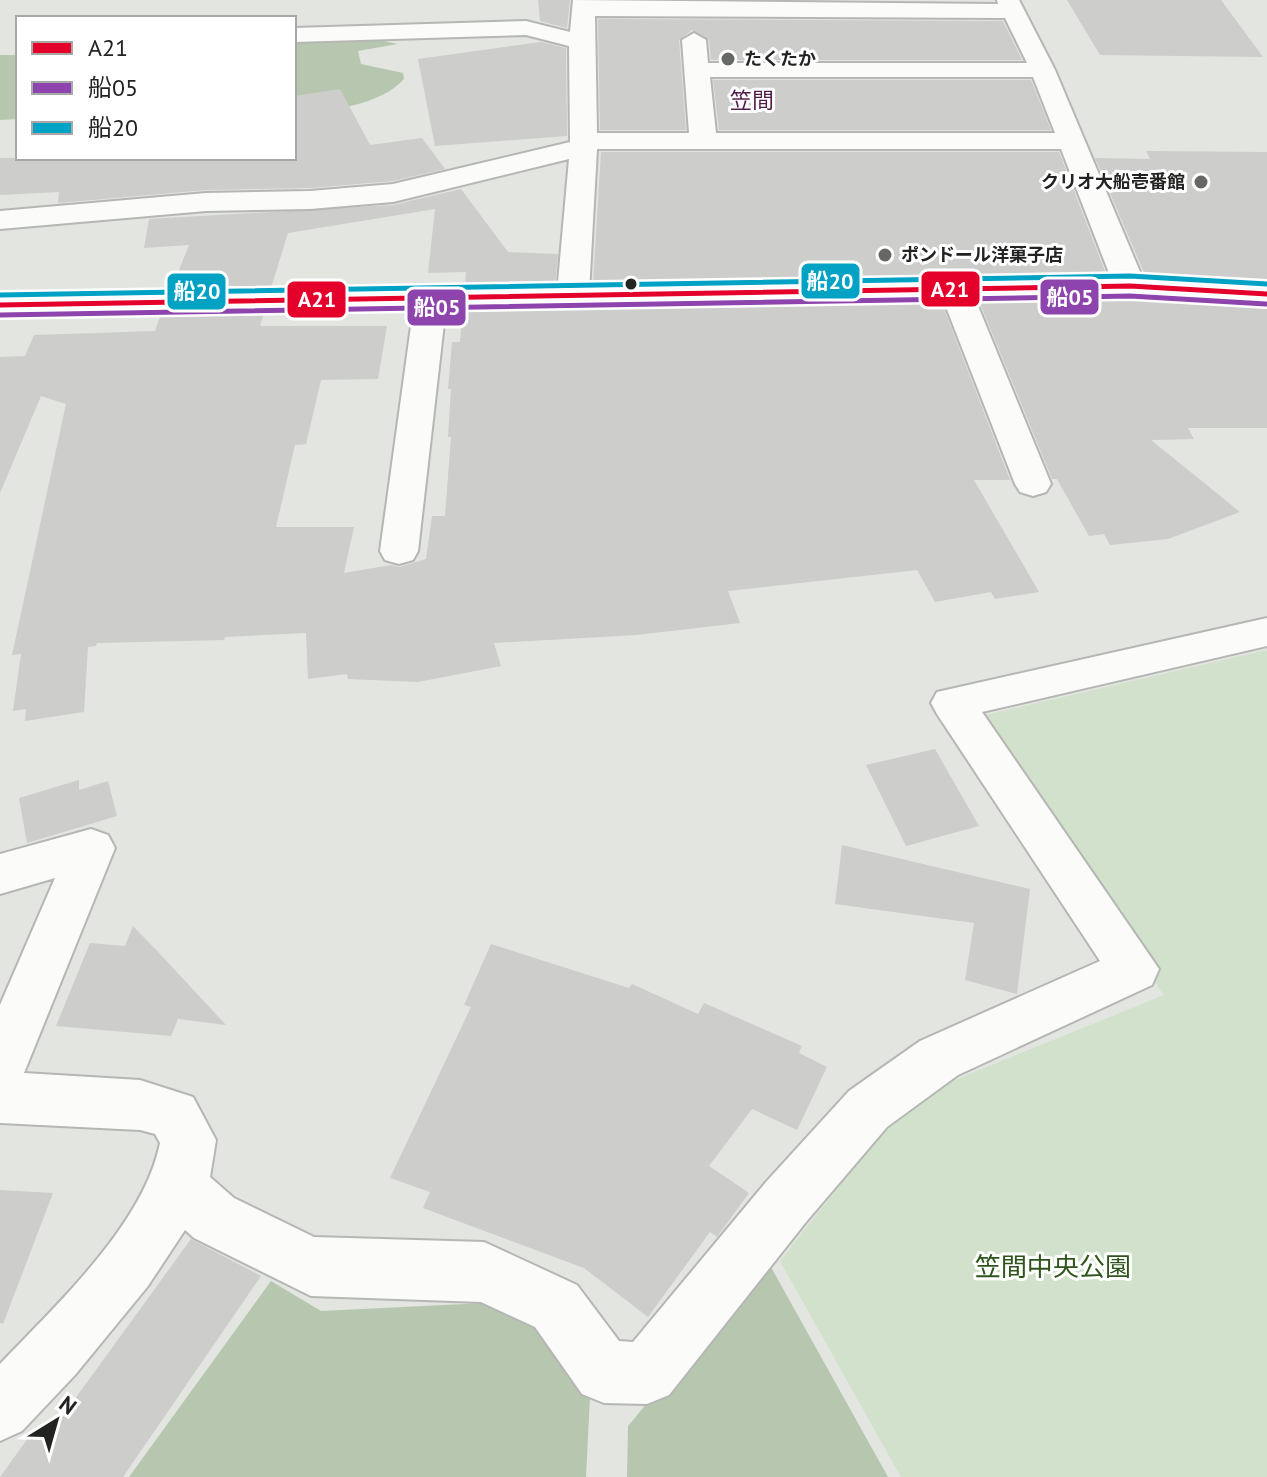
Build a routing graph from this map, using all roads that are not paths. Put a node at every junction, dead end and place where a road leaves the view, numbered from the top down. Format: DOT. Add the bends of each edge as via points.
graph roads {
  1 [pos="583,5"];
  2 [pos="1011,5"];
  3 [pos="691,10"];
  4 [pos="296,35"];
  5 [pos="581,42"];
  6 [pos="697,70"];
  7 [pos="1043,70"];
  8 [pos="703,141"];
  9 [pos="1072,141"];
  10 [pos="584,144"];
  11 [pos="0,220"];
  12 [pos="1130,286"];
  13 [pos="955,289"];
  14 [pos="573,293"];
  15 [pos="1267,294"];
  16 [pos="431,297"];
  17 [pos="0,305"];
  18 [pos="1033,484"];
  19 [pos="399,551"];
  20 [pos="1267,632"];
  21 [pos="0,874"];
  22 [pos="0,1067"];
  23 [pos="0,1098"];
  24 [pos="179,1187"];
  25 [pos="0,1409"];
  1 -- 3 [label="street"];
  1 -- 5 [label="street"];
  2 -- 3 [label="street"];
  2 -- 7 [label="street"];
  3 -- 6 [label="street"];
  4 -- 5 [label="street" via="526,28"];
  5 -- 10 [label="street"];
  6 -- 7 [label="street"];
  6 -- 8 [label="street"];
  7 -- 9 [label="street"];
  8 -- 9 [label="street"];
  8 -- 10 [label="street"];
  9 -- 12 [label="street"];
  10 -- 11 [label="street" via="393,193"];
  10 -- 14 [label="street"];
  12 -- 13 [label="main road"];
  12 -- 15 [label="main road"];
  13 -- 14 [label="main road"];
  13 -- 18 [label="street"];
  14 -- 16 [label="main road"];
  16 -- 17 [label="main road"];
  16 -- 19 [label="street"];
  20 -- 24 [label="street" via="952,703 1134,969 939,1058 868,1109 647,1373 604,1372 556,1306 484,1272 311,1266 214,1218"];
  21 -- 22 [label="street" via="91,848"];
  23 -- 24 [label="street" via="157,1106 172,1113 191,1136"];
  24 -- 25 [label="street" via="79,1323"];
}
